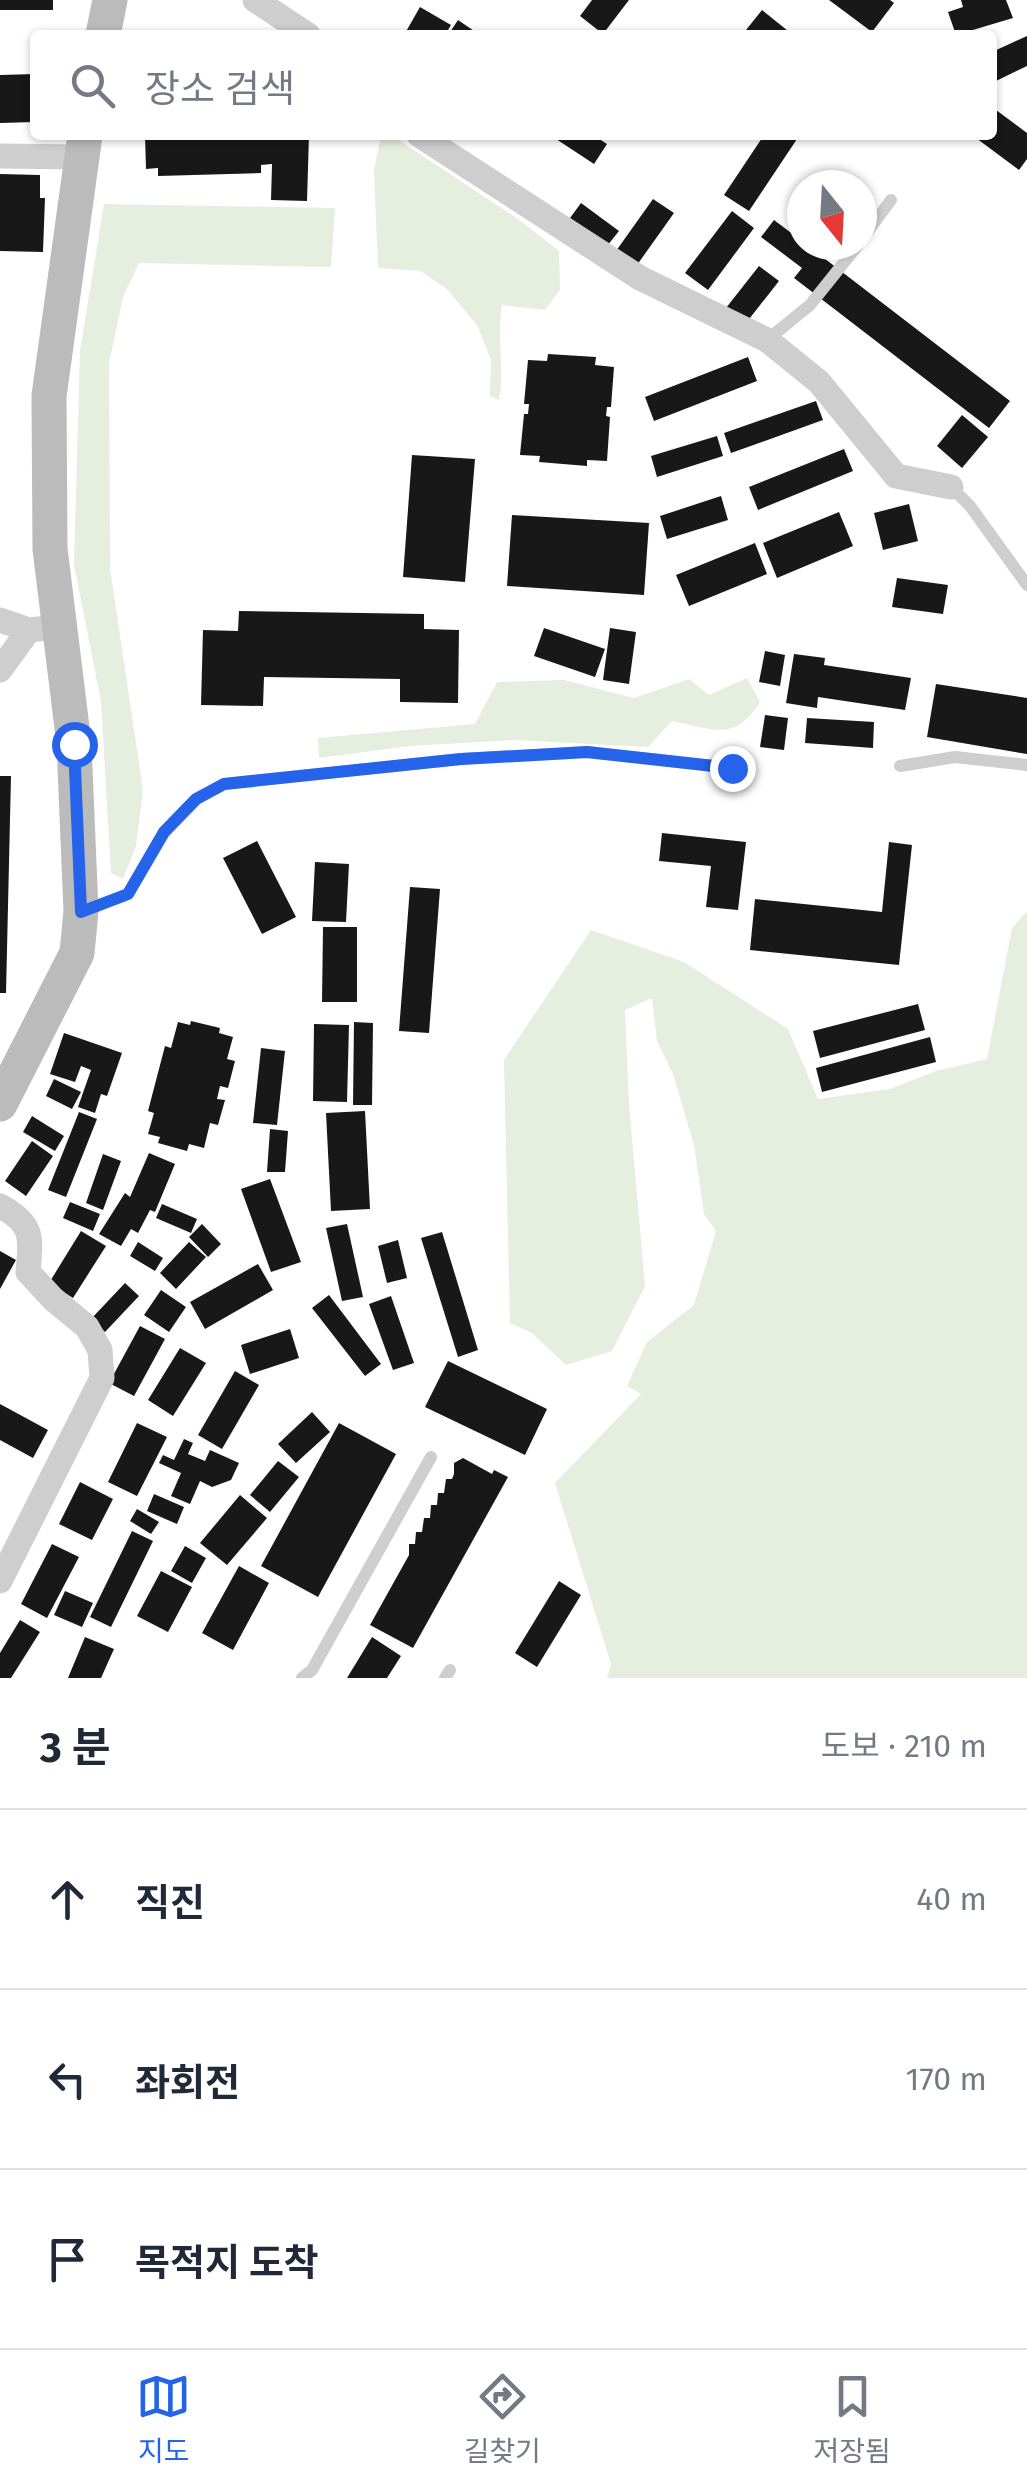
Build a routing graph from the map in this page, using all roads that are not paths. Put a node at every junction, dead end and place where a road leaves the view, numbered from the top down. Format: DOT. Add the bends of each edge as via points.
graph roads {
  1 [pos="110,0"];
  2 [pos="255,0"];
  3 [pos="104,30"];
  4 [pos="300,30"];
  5 [pos="427,140"];
  6 [pos="83,146"];
  7 [pos="0,156"];
  8 [pos="891,200"];
  9 [pos="877,219"];
  10 [pos="846,260"];
  11 [pos="767,340"];
  12 [pos="950,487"];
  13 [pos="1027,585"];
  14 [pos="0,620"];
  15 [pos="43,628"];
  16 [pos="0,670"];
  17 [pos="1027,765"];
  18 [pos="900,766"];
  19 [pos="732,768"];
  20 [pos="81,912"];
  21 [pos="0,1104"];
  22 [pos="0,1206"];
  23 [pos="432,1456"];
  24 [pos="0,1580"];
  25 [pos="308,1675"];
  1 -- 3 [label="main road"];
  2 -- 4 [label="street"];
  5 -- 11 [label="street" via="640,278"];
  6 -- 7 [label="street"];
  6 -- 15 [label="main road" via="49,396"];
  8 -- 9 [label="lane"];
  10 -- 11 [label="lane" via="810,305"];
  11 -- 12 [label="street" via="818,382 896,476"];
  12 -- 13 [label="lane"];
  14 -- 15 [label="street"];
  15 -- 16 [label="street"];
  15 -- 20 [label="main road" via="74,744"];
  17 -- 18 [label="lane" via="955,757"];
  19 -- 20 [label="lane" via="587,752 224,784 196,799 164,832 128,894"];
  20 -- 21 [label="main road" via="77,953"];
  22 -- 24 [label="street" via="16,1214 31,1235 28,1272 87,1327 100,1350 102,1378"];
  23 -- 25 [label="lane"];
}
